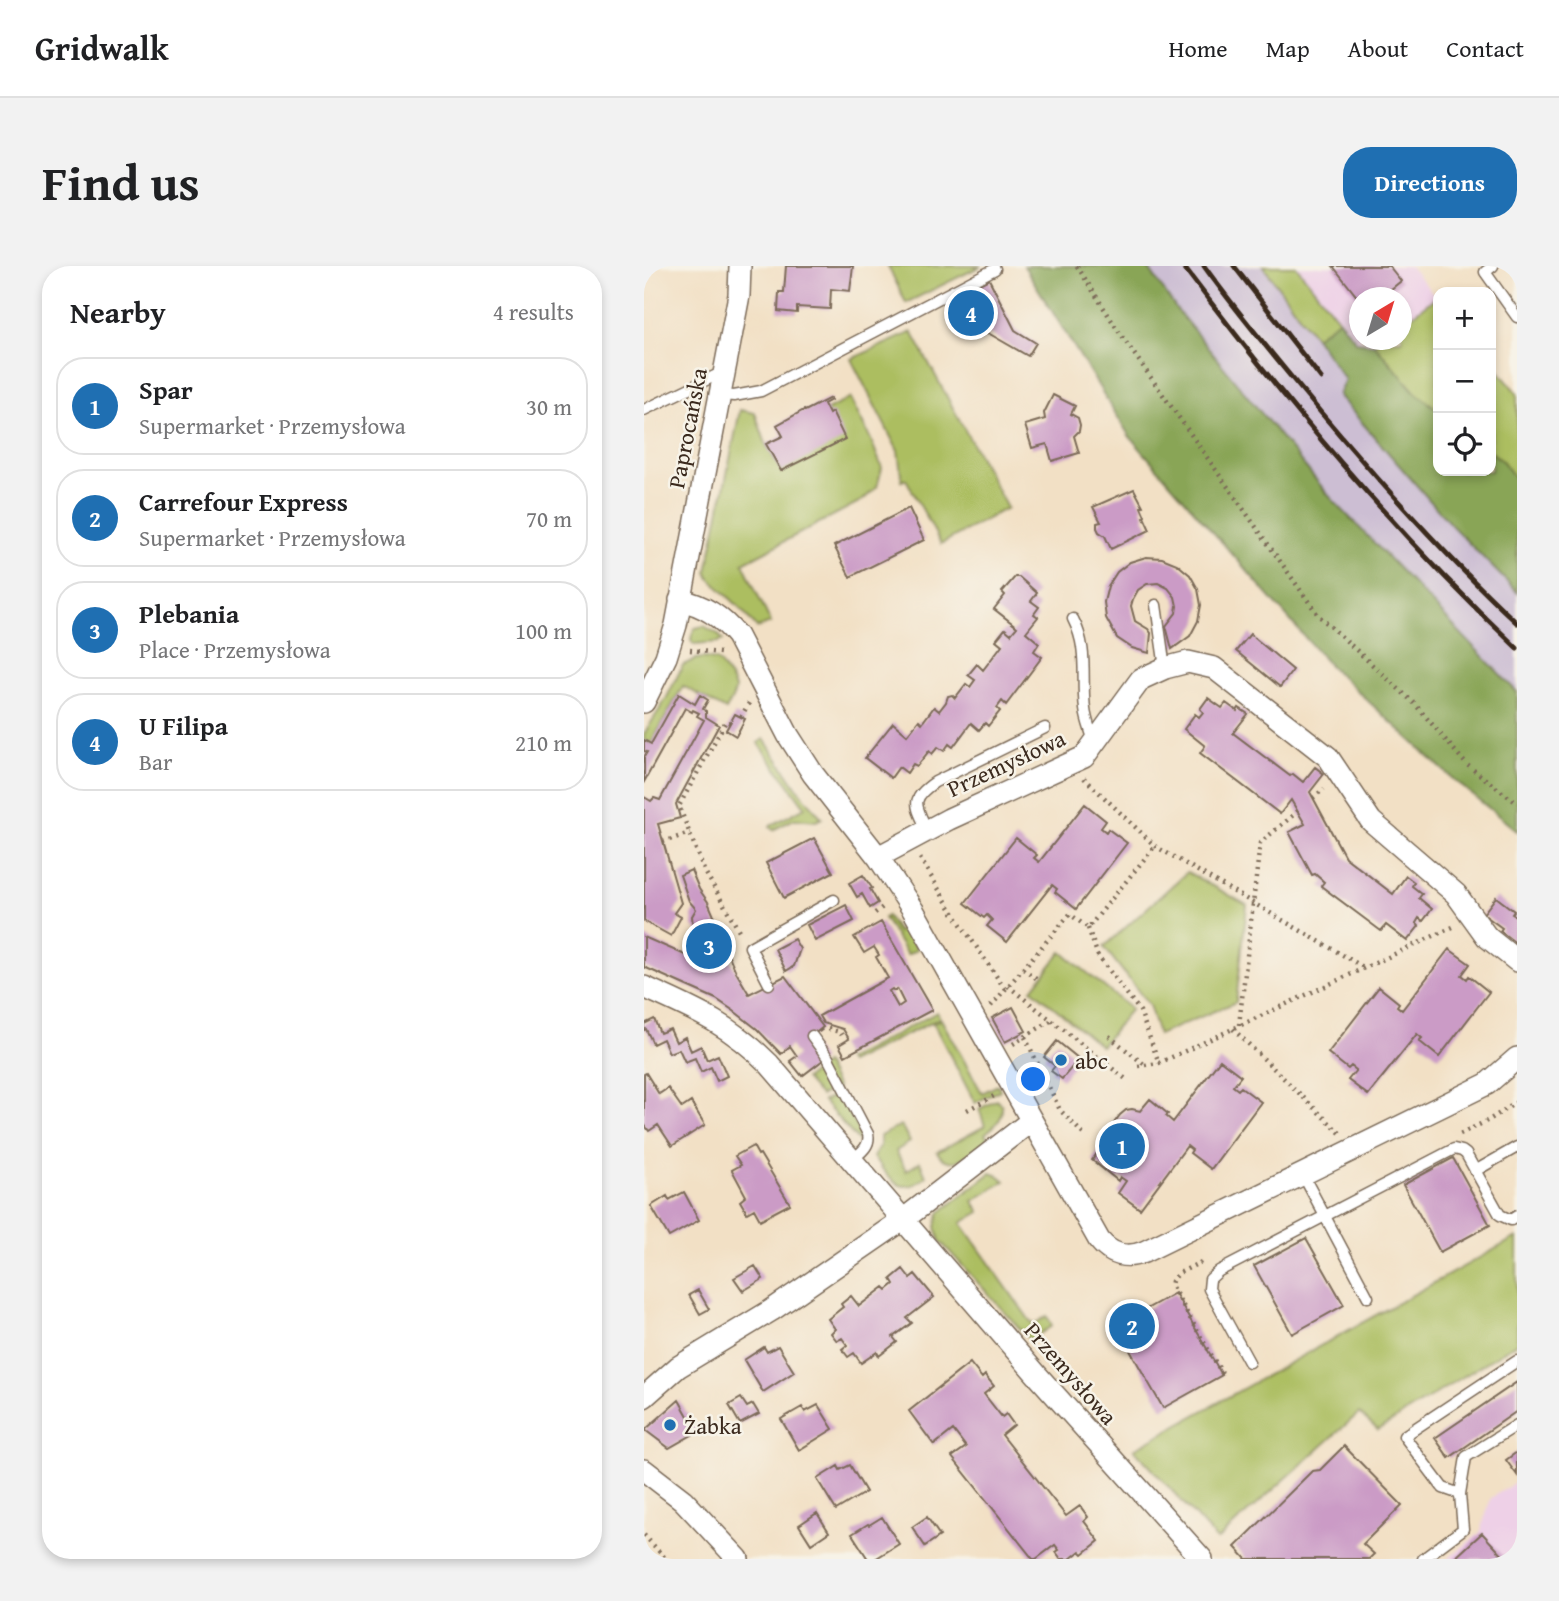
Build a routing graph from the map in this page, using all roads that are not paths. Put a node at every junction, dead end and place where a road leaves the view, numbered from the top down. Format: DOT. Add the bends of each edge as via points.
graph roads {
  1 [pos="740,266"];
  2 [pos="1493,266"];
  3 [pos="995,269"];
  4 [pos="1517,317"];
  5 [pos="725,371"];
  6 [pos="721,395"];
  7 [pos="644,410"];
  8 [pos="680,600"];
  9 [pos="1156,606"];
  10 [pos="1073,619"];
  11 [pos="1165,668"];
  12 [pos="644,702"];
  13 [pos="1045,728"];
  14 [pos="1094,742"];
  15 [pos="919,835"];
  16 [pos="878,857"];
  17 [pos="834,900"];
  18 [pos="1517,961"];
  19 [pos="769,984"];
  20 [pos="644,987"];
  21 [pos="819,1033"];
  22 [pos="1517,1058"];
  23 [pos="1031,1121"];
  24 [pos="1517,1147"];
  25 [pos="852,1160"];
  26 [pos="1475,1171"];
  27 [pos="1303,1175"];
  28 [pos="1324,1216"];
  29 [pos="1517,1216"];
  30 [pos="904,1219"];
  31 [pos="1368,1297"];
  32 [pos="1517,1361"];
  33 [pos="1249,1362"];
  34 [pos="644,1397"];
  35 [pos="1517,1425"];
  36 [pos="644,1470"];
  37 [pos="1460,1494"];
  38 [pos="738,1559"];
  39 [pos="1202,1559"];
  40 [pos="1423,1559"];
  1 -- 5 [label="street, Paprocańska"];
  2 -- 4 [label="lane" via="1485,272"];
  3 -- 6 [label="lane" via="761,391"];
  5 -- 6 [label="street, Paprocańska"];
  5 -- 7 [label="lane"];
  6 -- 8 [label="street, Paprocańska"];
  8 -- 12 [label="street, Paprocańska" via="666,657"];
  8 -- 16 [label="street" via="694,603 728,624 807,764"];
  9 -- 11 [label="lane"];
  10 -- 14 [label="lane" via="1083,648 1085,710"];
  11 -- 14 [label="street, Przemysłowa" via="1141,679"];
  11 -- 18 [label="street, Przemysłowa" via="1188,662 1214,668 1328,757 1371,821 1456,894 1486,937"];
  13 -- 15 [label="lane" via="928,787 916,803"];
  14 -- 15 [label="street, Przemysłowa" via="1084,757"];
  15 -- 16 [label="street, Przemysłowa"];
  16 -- 23 [label="street"];
  17 -- 19 [label="lane" via="750,947"];
  20 -- 25 [label="street, Przemysłowa" via="705,1015 750,1045"];
  21 -- 25 [label="lane" via="868,1134 867,1145"];
  22 -- 27 [label="street" via="1487,1084"];
  23 -- 27 [label="street" via="1099,1240 1119,1255 1144,1252"];
  23 -- 30 [label="street"];
  24 -- 26 [label="lane"];
  25 -- 30 [label="street, Przemysłowa"];
  26 -- 28 [label="lane" via="1466,1154 1454,1149"];
  26 -- 29 [label="lane" via="1500,1215 1511,1220"];
  27 -- 28 [label="lane"];
  28 -- 31 [label="lane"];
  28 -- 33 [label="lane" via="1210,1279 1209,1289"];
  30 -- 34 [label="street" via="772,1310 678,1367"];
  30 -- 39 [label="street, Przemysłowa"];
  32 -- 37 [label="lane" via="1404,1436 1443,1488"];
  35 -- 37 [label="lane" via="1466,1457"];
  36 -- 38 [label="street" via="683,1500"];
  37 -- 40 [label="lane" via="1463,1529"];
}
